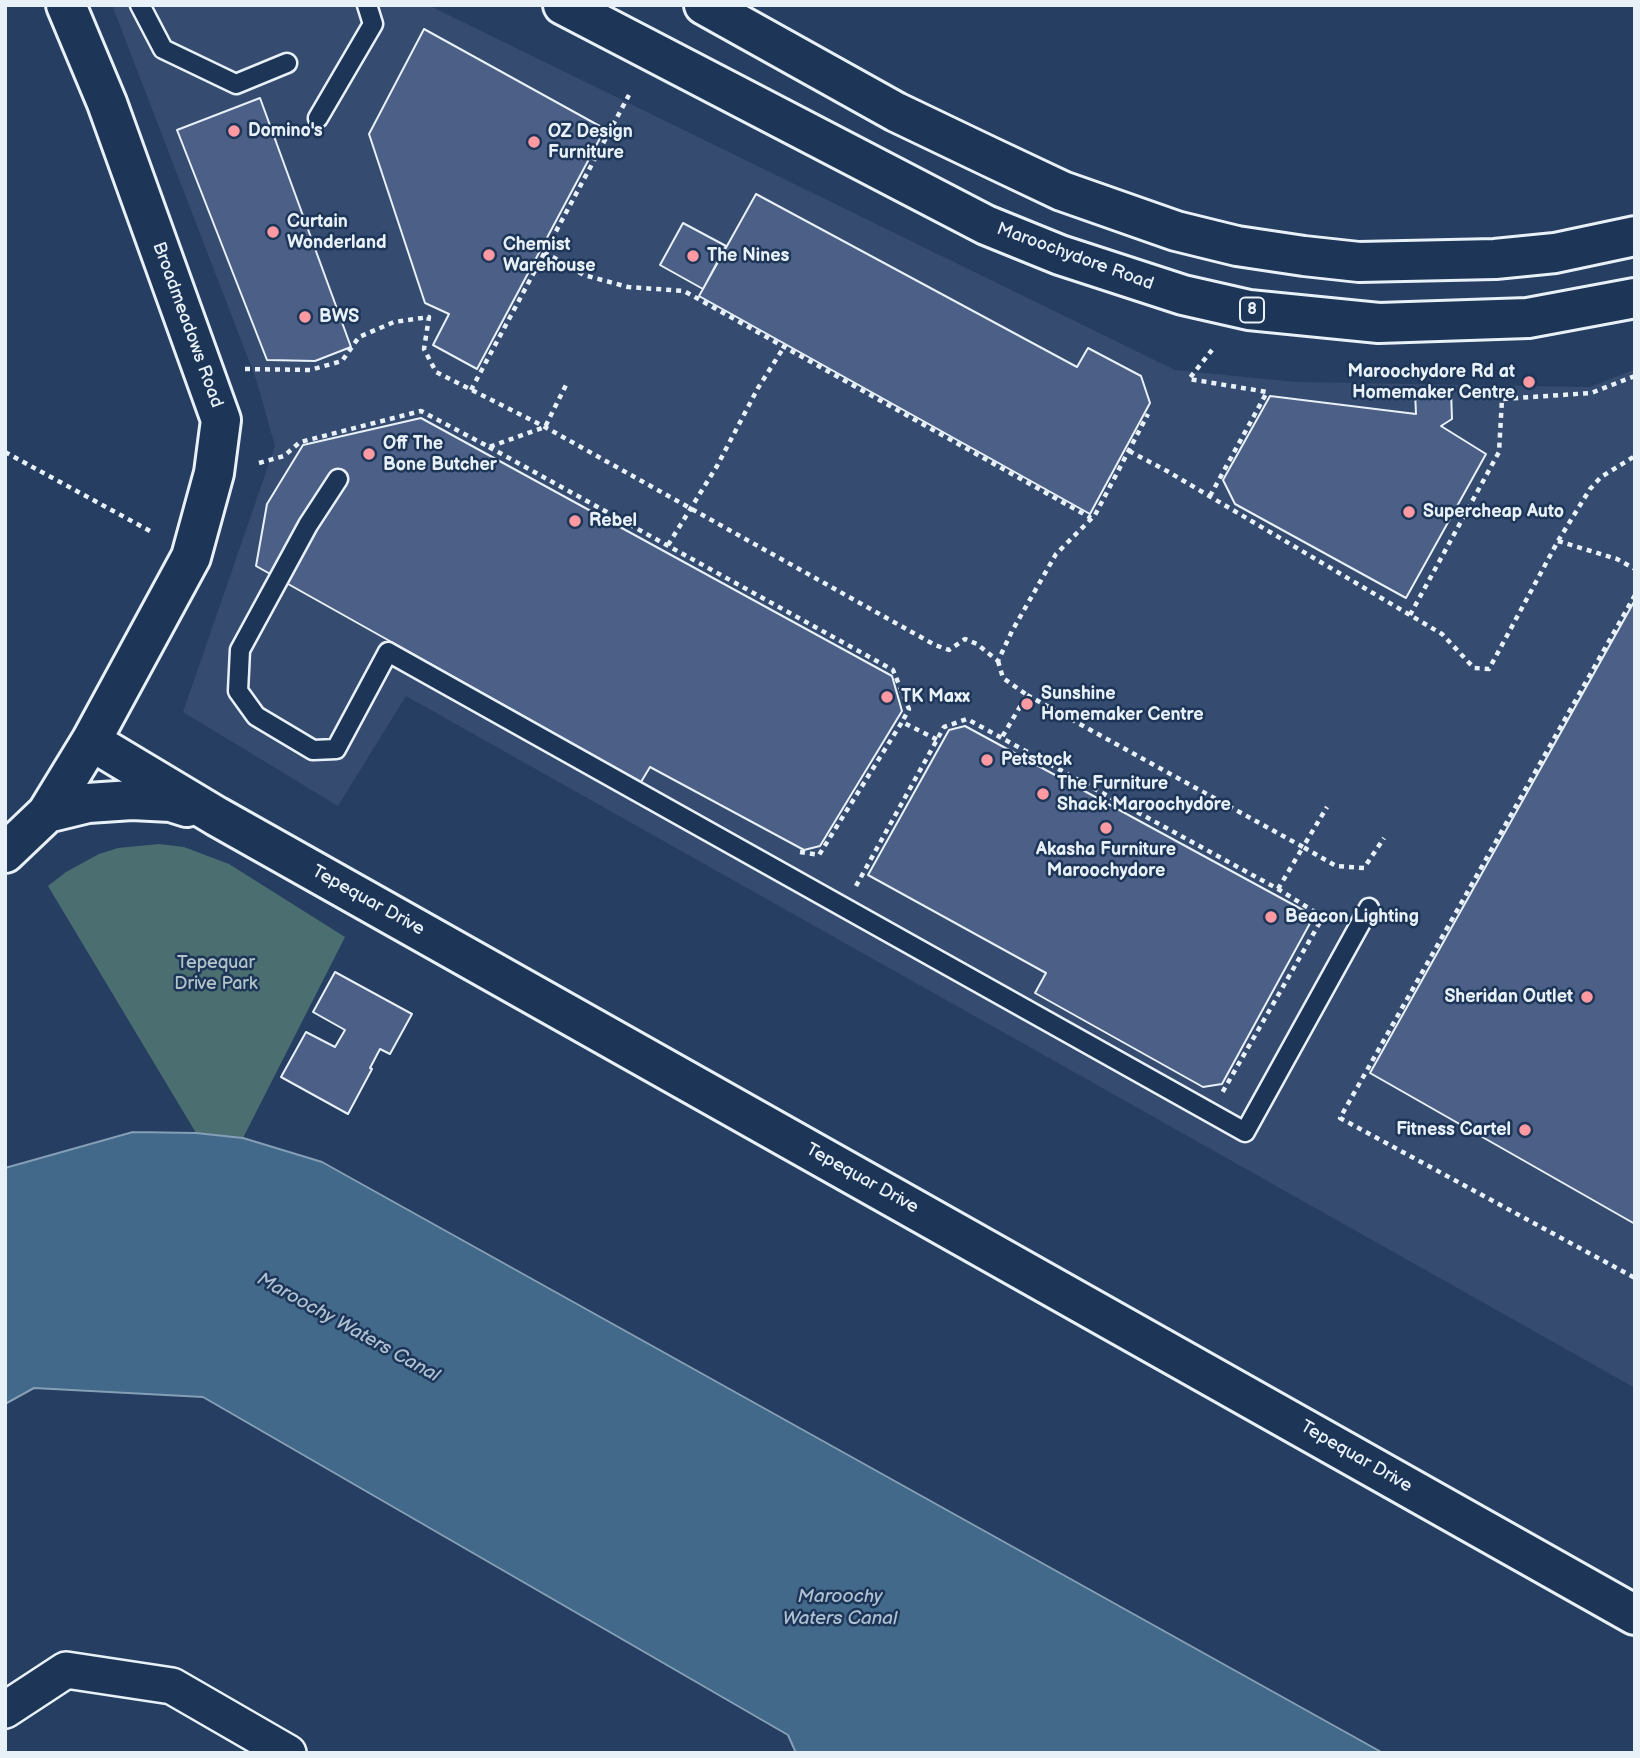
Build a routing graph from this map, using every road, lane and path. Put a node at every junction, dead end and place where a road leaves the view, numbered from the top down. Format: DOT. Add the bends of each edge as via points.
graph roads {
  1 [pos="66,5"];
  2 [pos="140,5"];
  3 [pos="367,5"];
  4 [pos="563,5"];
  5 [pos="704,5"];
  6 [pos="287,63"];
  7 [pos="629,94"];
  8 [pos="318,118"];
  9 [pos="1635,236"];
  10 [pos="544,252"];
  11 [pos="1635,298"];
  12 [pos="783,347"];
  13 [pos="1212,350"];
  14 [pos="245,369"];
  15 [pos="1635,376"];
  16 [pos="567,383"];
  17 [pos="471,390"];
  18 [pos="1148,414"];
  19 [pos="545,427"];
  20 [pos="489,447"];
  21 [pos="1129,451"];
  22 [pos="5,452"];
  23 [pos="1635,457"];
  24 [pos="259,463"];
  25 [pos="338,480"];
  26 [pos="1210,496"];
  27 [pos="691,509"];
  28 [pos="1091,518"];
  29 [pos="150,531"];
  30 [pos="1558,541"];
  31 [pos="668,545"];
  32 [pos="1635,569"];
  33 [pos="1635,595"];
  34 [pos="1410,615"];
  35 [pos="998,661"];
  36 [pos="1027,695"];
  37 [pos="902,722"];
  38 [pos="1002,737"];
  39 [pos="938,740"];
  40 [pos="91,741"];
  41 [pos="1327,807"];
  42 [pos="47,813"];
  43 [pos="216,816"];
  44 [pos="1384,838"];
  45 [pos="1303,847"];
  46 [pos="5,853"];
  47 [pos="769,866"];
  48 [pos="1278,889"];
  49 [pos="1369,908"];
  50 [pos="843,909"];
  51 [pos="1196,1104"];
  52 [pos="1635,1278"];
  53 [pos="1635,1615"];
  54 [pos="5,1710"];
  55 [pos="288,1753"];
  1 -- 40 [label="main road, Broadmeadows Road" via="107,103 221,420 214,474 191,557"];
  2 -- 6 [label="lane" via="163,49 236,84"];
  3 -- 8 [label="lane" via="373,24"];
  4 -- 11 [label="main road, Maroochydore Road / 8" via="986,225 1183,295 1249,310 1379,323 1528,318"];
  5 -- 9 [label="main road" via="874,100 988,156 1062,191 1176,231 1237,246 1359,262 1495,259 1555,253"];
  7 -- 10 [label="path"];
  10 -- 12 [label="path" via="584,275 628,287 684,291"];
  10 -- 17 [label="path"];
  12 -- 27 [label="path"];
  12 -- 28 [label="path"];
  13 -- 26 [label="path" via="1189,379 1267,392"];
  14 -- 17 [label="path" via="310,370 342,361 359,337 394,322 429,317 424,349 436,372"];
  15 -- 34 [label="path" via="1591,393 1502,399 1499,452"];
  16 -- 19 [label="path"];
  17 -- 19 [label="path"];
  18 -- 21 [label="path"];
  19 -- 20 [label="path"];
  19 -- 27 [label="path"];
  20 -- 24 [label="path" via="421,411 300,442 284,456"];
  20 -- 31 [label="path"];
  21 -- 26 [label="path"];
  21 -- 28 [label="path"];
  22 -- 29 [label="path"];
  23 -- 30 [label="path" via="1601,477"];
  25 -- 47 [label="lane" via="308,525 240,650 238,691 256,716 313,750 336,749 388,652"];
  26 -- 34 [label="path"];
  27 -- 31 [label="path"];
  27 -- 35 [label="path" via="935,645 949,650 965,639"];
  28 -- 35 [label="path" via="1056,554"];
  30 -- 32 [label="path"];
  30 -- 34 [label="path" via="1489,669 1474,668 1442,634"];
  31 -- 37 [label="path" via="892,670 909,709"];
  33 -- 52 [label="path" via="1340,1118"];
  35 -- 36 [label="path" via="1003,678"];
  36 -- 38 [label="path"];
  36 -- 45 [label="path"];
  37 -- 39 [label="path"];
  37 -- 47 [label="path" via="820,855 788,851"];
  38 -- 39 [label="path" via="967,719 944,727"];
  38 -- 48 [label="path"];
  39 -- 50 [label="path"];
  40 -- 42 [label="main road, Broadmeadows Road"];
  40 -- 43 [label="main road, Tepequar Drive"];
  41 -- 45 [label="path"];
  42 -- 43 [label="main road" via="88,803 132,800 171,802"];
  42 -- 46 [label="main road, Broadmeadows Road"];
  43 -- 53 [label="main road, Tepequar Drive"];
  44 -- 45 [label="path" via="1364,868 1336,866"];
  45 -- 48 [label="path"];
  47 -- 50 [label="lane"];
  48 -- 51 [label="path" via="1323,917 1224,1093"];
  49 -- 51 [label="lane" via="1245,1132"];
  50 -- 51 [label="lane"];
  54 -- 55 [label="street" via="66,1670 172,1686"];
}
